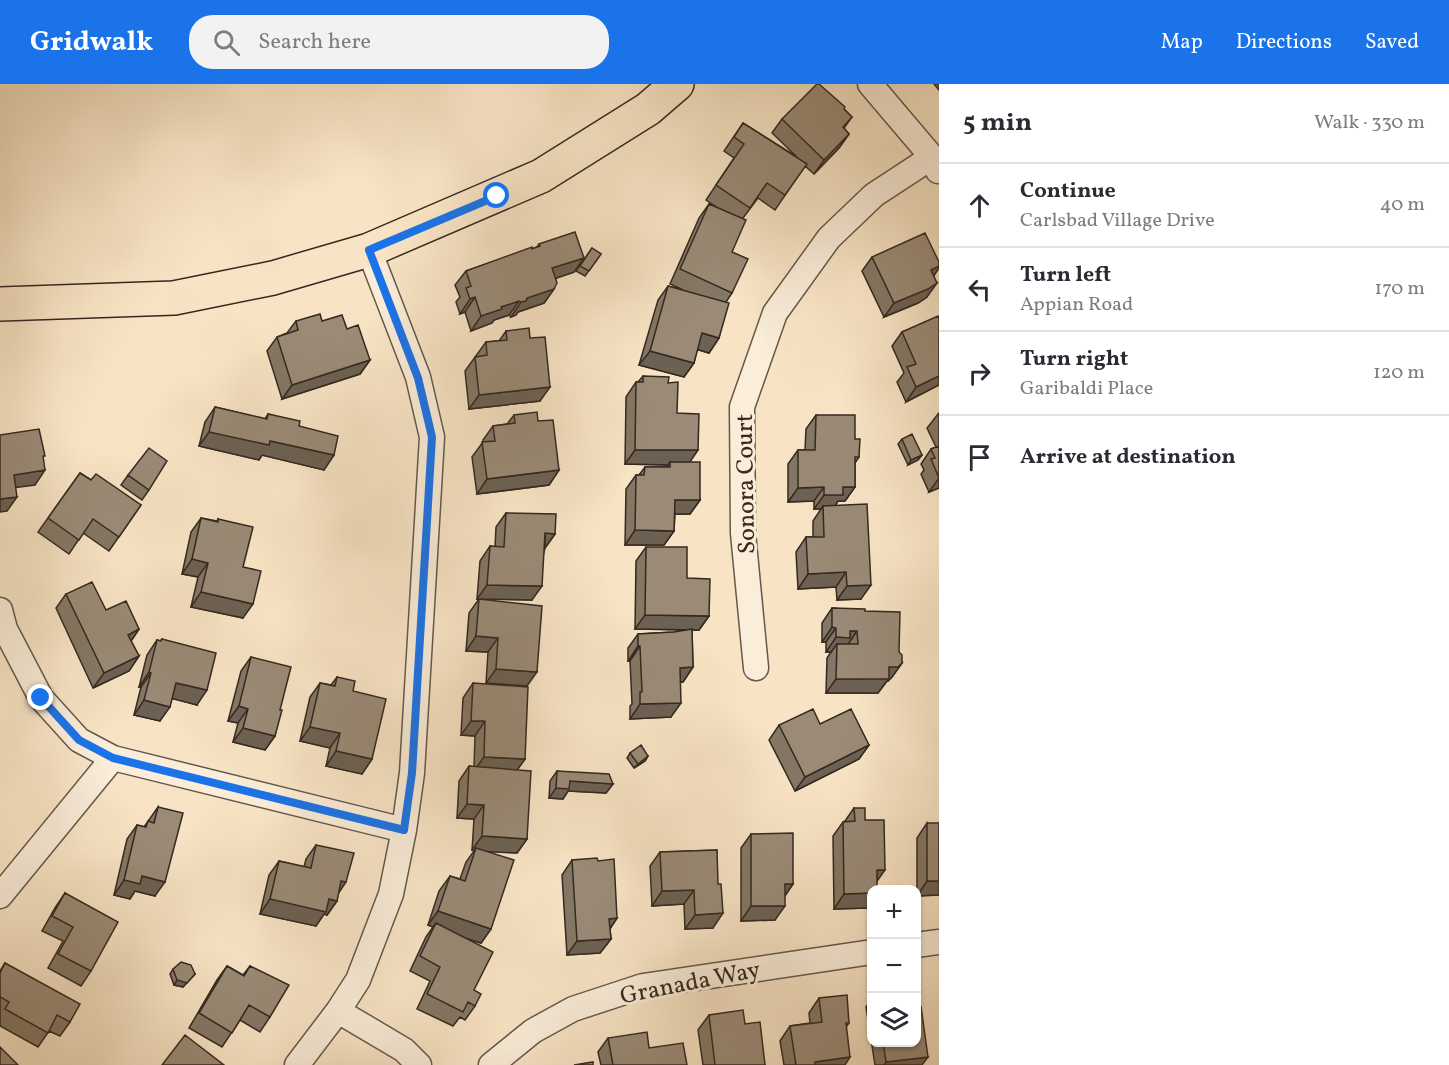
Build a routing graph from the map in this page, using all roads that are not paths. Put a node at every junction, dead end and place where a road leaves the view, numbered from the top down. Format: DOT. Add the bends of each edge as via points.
graph roads {
  1 [pos="677,84"];
  2 [pos="870,84"];
  3 [pos="936,165"];
  4 [pos="369,250"];
  5 [pos="0,304"];
  6 [pos="0,610"];
  7 [pos="756,668"];
  8 [pos="113,758"];
  9 [pos="404,830"];
  10 [pos="0,896"];
  11 [pos="939,942"];
  12 [pos="921,944"];
  13 [pos="867,953"];
  14 [pos="338,1011"];
  15 [pos="297,1065"];
  16 [pos="419,1065"];
  17 [pos="491,1065"];
  1 -- 4 [label="main road" via="648,108 542,176"];
  2 -- 3 [label="street"];
  3 -- 7 [label="street, Sonora Court" via="874,195 829,238 775,313 742,407 743,533"];
  4 -- 5 [label="main road" via="273,278 174,298"];
  4 -- 9 [label="street" via="418,378 432,437 412,773"];
  6 -- 8 [label="street" via="5,628 41,698 79,740"];
  8 -- 9 [label="street"];
  8 -- 10 [label="street"];
  9 -- 14 [label="street" via="391,894 357,980"];
  11 -- 12 [label="street"];
  13 -- 17 [label="street, Granada Way" via="643,986 573,1008 533,1031"];
  14 -- 15 [label="street"];
  14 -- 16 [label="street" via="404,1050"];
}
